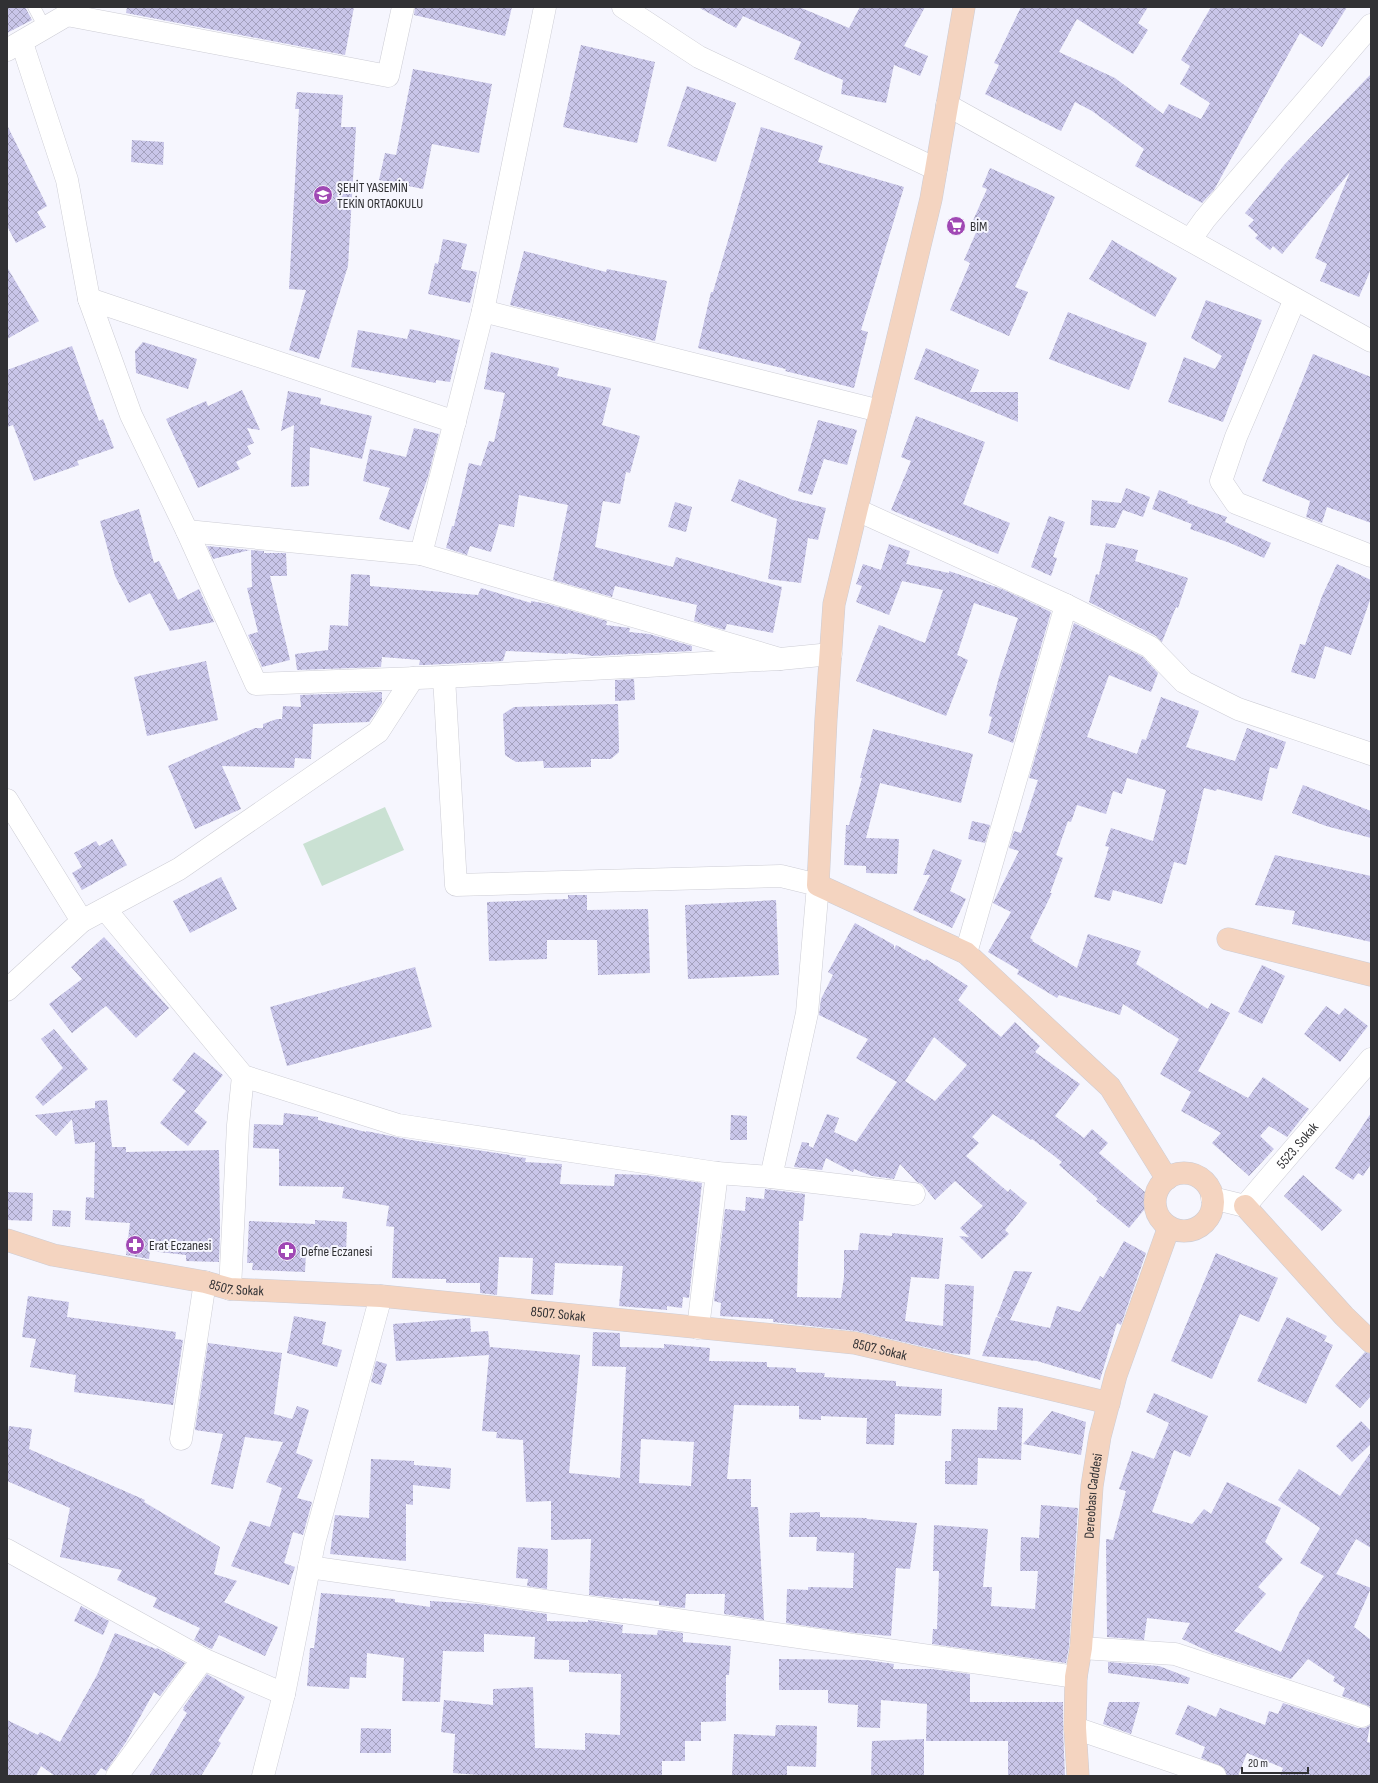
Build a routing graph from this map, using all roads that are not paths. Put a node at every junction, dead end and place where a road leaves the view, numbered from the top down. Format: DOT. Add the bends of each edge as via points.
graph roads {
  1 [pos="34,7"];
  2 [pos="403,7"];
  3 [pos="545,7"];
  4 [pos="622,7"];
  5 [pos="964,7"];
  6 [pos="72,11"];
  7 [pos="1371,25"];
  8 [pos="45,28"];
  9 [pos="14,46"];
  10 [pos="947,105"];
  11 [pos="936,169"];
  12 [pos="1190,240"];
  13 [pos="89,299"];
  14 [pos="1295,299"];
  15 [pos="483,311"];
  16 [pos="1371,341"];
  17 [pos="880,411"];
  18 [pos="455,422"];
  19 [pos="857,510"];
  20 [pos="187,531"];
  21 [pos="421,554"];
  22 [pos="1371,556"];
  23 [pos="1066,604"];
  24 [pos="831,654"];
  25 [pos="780,659"];
  26 [pos="444,677"];
  27 [pos="413,678"];
  28 [pos="1371,754"];
  29 [pos="7,800"];
  30 [pos="818,885"];
  31 [pos="105,909"];
  32 [pos="82,921"];
  33 [pos="1228,939"];
  34 [pos="966,954"];
  35 [pos="1371,975"];
  36 [pos="7,990"];
  37 [pos="1371,1059"];
  38 [pos="243,1076"];
  39 [pos="716,1173"];
  40 [pos="770,1177"];
  41 [pos="1167,1179"];
  42 [pos="914,1194"];
  43 [pos="1212,1198"];
  44 [pos="1245,1206"];
  45 [pos="1169,1227"];
  46 [pos="7,1240"];
  47 [pos="205,1282"];
  48 [pos="230,1289"];
  49 [pos="381,1296"];
  50 [pos="698,1328"];
  51 [pos="1371,1342"];
  52 [pos="1109,1403"];
  53 [pos="181,1439"];
  54 [pos="7,1550"];
  55 [pos="309,1566"];
  56 [pos="1081,1648"];
  57 [pos="203,1659"];
  58 [pos="1076,1677"];
  59 [pos="284,1694"];
  60 [pos="1362,1716"];
  61 [pos="1075,1728"];
  62 [pos="117,1776"];
  63 [pos="263,1776"];
  64 [pos="1078,1776"];
  65 [pos="1215,1776"];
  1 -- 8 [label="lane"];
  2 -- 6 [label="street" via="388,76"];
  3 -- 15 [label="street"];
  4 -- 11 [label="street" via="699,57"];
  5 -- 10 [label="street"];
  6 -- 8 [label="street"];
  7 -- 12 [label="street" via="1205,219"];
  8 -- 9 [label="street"];
  9 -- 13 [label="street" via="67,180"];
  10 -- 11 [label="street"];
  10 -- 12 [label="street"];
  11 -- 17 [label="street" via="931,200"];
  12 -- 14 [label="street"];
  13 -- 18 [label="street"];
  13 -- 20 [label="street" via="132,416"];
  14 -- 16 [label="street"];
  14 -- 22 [label="street" via="1236,437 1221,481 1236,503"];
  15 -- 17 [label="street"];
  15 -- 18 [label="street"];
  17 -- 19 [label="street"];
  18 -- 21 [label="street"];
  19 -- 23 [label="street"];
  19 -- 24 [label="street" via="834,604"];
  20 -- 21 [label="street"];
  20 -- 27 [label="street" via="256,684"];
  21 -- 25 [label="street"];
  23 -- 28 [label="street" via="1150,647 1184,682 1232,705"];
  23 -- 34 [label="street"];
  24 -- 25 [label="street"];
  24 -- 30 [label="street"];
  25 -- 26 [label="street"];
  26 -- 27 [label="street"];
  26 -- 30 [label="street" via="456,885 781,876"];
  27 -- 31 [label="street" via="378,732 179,869"];
  29 -- 32 [label="street"];
  30 -- 34 [label="street"];
  30 -- 40 [label="street" via="807,1013"];
  31 -- 32 [label="street"];
  31 -- 38 [label="street"];
  32 -- 36 [label="street"];
  33 -- 35 [label="street"];
  34 -- 41 [label="street" via="1110,1087"];
  37 -- 44 [label="street, 5523. Sokak"];
  38 -- 39 [label="street" via="398,1125"];
  38 -- 48 [label="street" via="238,1125"];
  39 -- 40 [label="street"];
  39 -- 50 [label="street"];
  40 -- 42 [label="street"];
  41 -- 43 [label="street" via="1176,1174 1195,1176 1210,1189"];
  41 -- 45 [label="street" via="1160,1185 1155,1204 1161,1221"];
  43 -- 44 [label="street"];
  43 -- 45 [label="street" via="1210,1216 1196,1229 1177,1231"];
  44 -- 51 [label="street" via="1344,1316"];
  45 -- 52 [label="street, Dereobası Caddesi" via="1116,1375"];
  46 -- 47 [label="street, 8507. Sokak" via="53,1256"];
  47 -- 48 [label="street, 8507. Sokak"];
  47 -- 53 [label="street"];
  48 -- 49 [label="street, 8507. Sokak"];
  49 -- 50 [label="street, 8507. Sokak"];
  49 -- 55 [label="street"];
  50 -- 52 [label="street, 8507. Sokak" via="855,1343"];
  52 -- 56 [label="street, Dereobası Caddesi" via="1100,1436 1092,1486"];
  54 -- 57 [label="street"];
  55 -- 58 [label="street"];
  55 -- 59 [label="street"];
  56 -- 58 [label="street, Dereobası Caddesi"];
  56 -- 60 [label="street" via="1174,1654"];
  57 -- 59 [label="street"];
  57 -- 62 [label="street"];
  58 -- 61 [label="street, Dereobası Caddesi"];
  59 -- 63 [label="street"];
  61 -- 64 [label="street, Dereobası Caddesi"];
  61 -- 65 [label="street"];
}
